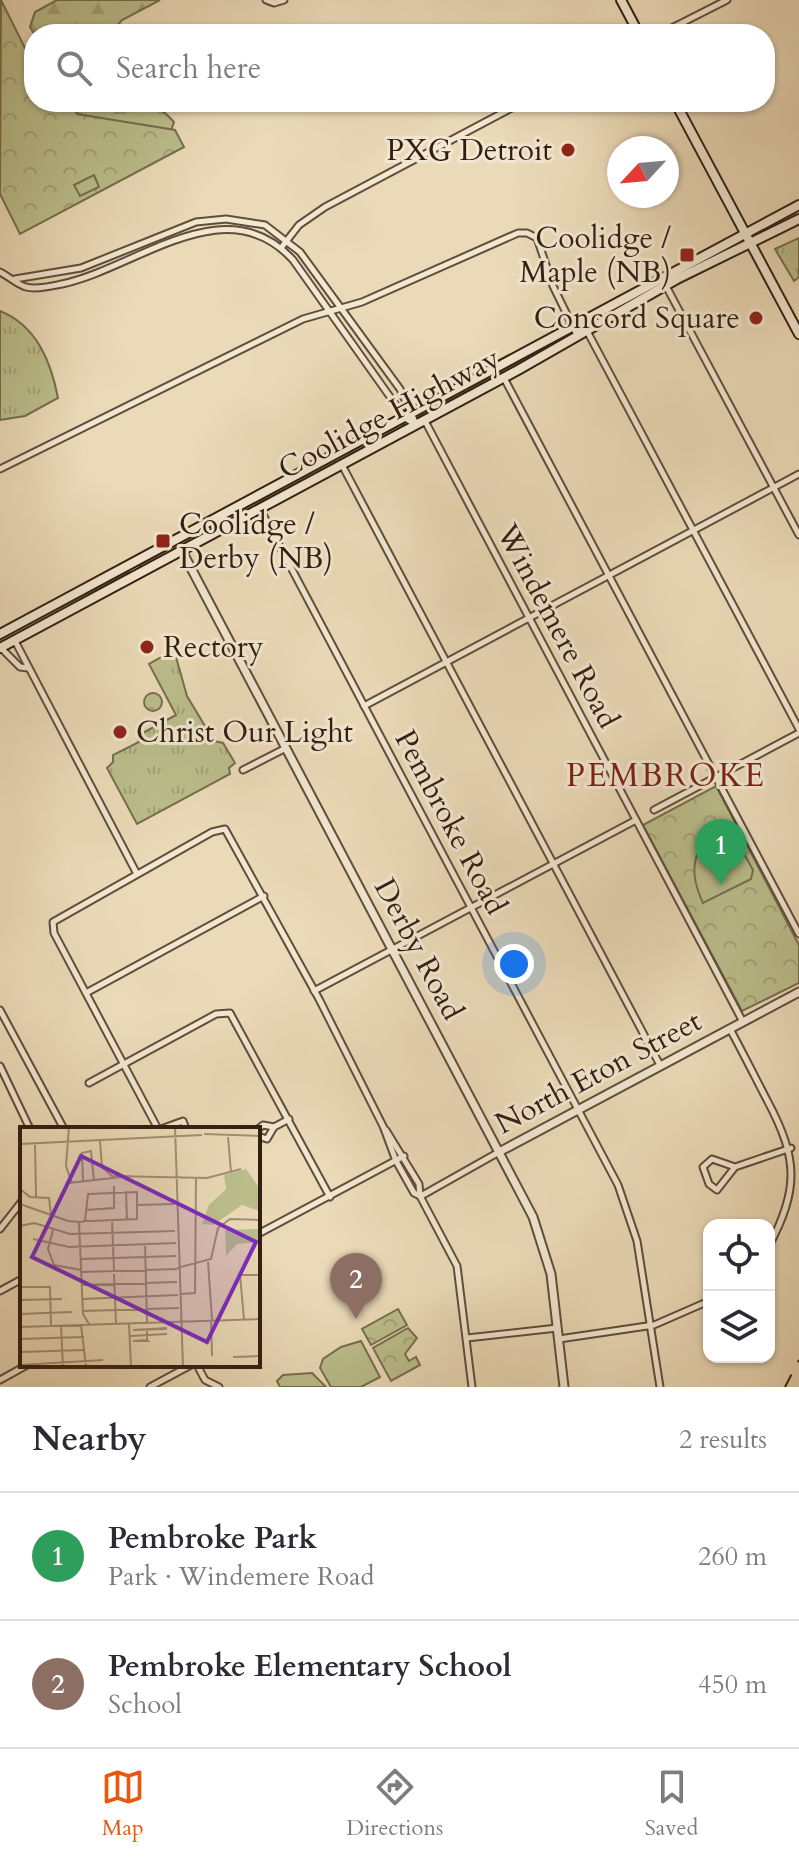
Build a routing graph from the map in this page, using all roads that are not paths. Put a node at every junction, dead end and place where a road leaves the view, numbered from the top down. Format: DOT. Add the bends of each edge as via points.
graph roads {
  1 [pos="266,0"];
  2 [pos="621,0"];
  3 [pos="727,0"];
  4 [pos="282,1"];
  5 [pos="634,24"];
  6 [pos="680,24"];
  7 [pos="504,112"];
  8 [pos="680,112"];
  9 [pos="799,205"];
  10 [pos="799,219"];
  11 [pos="744,233"];
  12 [pos="288,239"];
  13 [pos="750,242"];
  14 [pos="281,248"];
  15 [pos="672,270"];
  16 [pos="0,272"];
  17 [pos="14,279"];
  18 [pos="677,279"];
  19 [pos="666,286"];
  20 [pos="340,307"];
  21 [pos="330,310"];
  22 [pos="571,325"];
  23 [pos="587,330"];
  24 [pos="799,334"];
  25 [pos="577,335"];
  26 [pos="504,378"];
  27 [pos="410,416"];
  28 [pos="421,423"];
  29 [pos="342,465"];
  30 [pos="0,469"];
  31 [pos="799,474"];
  32 [pos="774,487"];
  33 [pos="260,509"];
  34 [pos="694,530"];
  35 [pos="799,535"];
  36 [pos="182,551"];
  37 [pos="132,565"];
  38 [pos="609,576"];
  39 [pos="134,577"];
  40 [pos="529,618"];
  41 [pos="0,634"];
  42 [pos="15,640"];
  43 [pos="0,648"];
  44 [pos="447,662"];
  45 [pos="28,668"];
  46 [pos="364,706"];
  47 [pos="799,731"];
  48 [pos="286,748"];
  49 [pos="243,770"];
  50 [pos="716,778"];
  51 [pos="654,810"];
  52 [pos="636,820"];
  53 [pos="553,864"];
  54 [pos="137,874"];
  55 [pos="264,896"];
  56 [pos="471,907"];
  57 [pos="799,934"];
  58 [pos="392,949"];
  59 [pos="314,991"];
  60 [pos="799,992"];
  61 [pos="86,993"];
  62 [pos="0,1010"];
  63 [pos="743,1022"];
  64 [pos="729,1029"];
  65 [pos="124,1064"];
  66 [pos="660,1065"];
  67 [pos="0,1066"];
  68 [pos="89,1083"];
  69 [pos="578,1109"];
  70 [pos="289,1119"];
  71 [pos="383,1126"];
  72 [pos="29,1127"];
  73 [pos="63,1127"];
  74 [pos="159,1127"];
  75 [pos="164,1127"];
  76 [pos="185,1127"];
  77 [pos="260,1127"];
  78 [pos="274,1127"];
  79 [pos="260,1137"];
  80 [pos="791,1148"];
  81 [pos="499,1152"];
  82 [pos="404,1156"];
  83 [pos="396,1161"];
  84 [pos="735,1167"];
  85 [pos="420,1196"];
  86 [pos="330,1197"];
  87 [pos="20,1204"];
  88 [pos="0,1229"];
  89 [pos="260,1233"];
  90 [pos="775,1236"];
  91 [pos="20,1280"];
  92 [pos="0,1291"];
  93 [pos="703,1304"];
  94 [pos="648,1326"];
  95 [pos="557,1328"];
  96 [pos="466,1338"];
  97 [pos="559,1339"];
  98 [pos="23,1367"];
  99 [pos="187,1367"];
  100 [pos="0,1380"];
  101 [pos="205,1383"];
  102 [pos="150,1387"];
  103 [pos="219,1387"];
  104 [pos="472,1387"];
  105 [pos="564,1387"];
  106 [pos="660,1387"];
  1 -- 4 [label="street"];
  2 -- 5 [label="main road"];
  3 -- 6 [label="street"];
  7 -- 12 [label="street" via="325,207"];
  8 -- 11 [label="main road"];
  9 -- 11 [label="main road, Coolidge Highway"];
  10 -- 13 [label="main road, Coolidge Highway"];
  11 -- 13 [label="main road"];
  11 -- 15 [label="main road, Coolidge Highway"];
  12 -- 14 [label="street"];
  12 -- 17 [label="street" via="265,225 216,219 182,226 81,268"];
  12 -- 20 [label="street"];
  13 -- 18 [label="main road, Coolidge Highway"];
  13 -- 24 [label="main road"];
  14 -- 17 [label="street" via="255,233 200,231 72,282 30,288"];
  14 -- 21 [label="street"];
  15 -- 18 [label="main road"];
  15 -- 22 [label="main road, Coolidge Highway"];
  16 -- 17 [label="street"];
  18 -- 19 [label="main road, Coolidge Highway"];
  19 -- 23 [label="main road, Coolidge Highway"];
  19 -- 32 [label="street"];
  20 -- 21 [label="street"];
  20 -- 22 [label="street" via="369,300 518,233 531,234 539,242"];
  20 -- 27 [label="street"];
  21 -- 27 [label="street"];
  21 -- 30 [label="street"];
  22 -- 25 [label="street"];
  22 -- 27 [label="main road, Coolidge Highway"];
  23 -- 25 [label="main road, Coolidge Highway"];
  23 -- 34 [label="street"];
  25 -- 26 [label="main road, Coolidge Highway"];
  26 -- 28 [label="main road, Coolidge Highway"];
  26 -- 38 [label="street"];
  27 -- 28 [label="street, Windemere Road"];
  27 -- 37 [label="main road, Coolidge Highway"];
  28 -- 29 [label="main road, Coolidge Highway"];
  28 -- 40 [label="street, Windemere Road"];
  29 -- 33 [label="main road, Coolidge Highway"];
  29 -- 44 [label="street"];
  31 -- 32 [label="street"];
  32 -- 34 [label="street"];
  32 -- 35 [label="street"];
  33 -- 36 [label="main road, Coolidge Highway"];
  33 -- 46 [label="street, Pembroke Road"];
  34 -- 38 [label="street"];
  34 -- 47 [label="street"];
  36 -- 39 [label="main road, Coolidge Highway"];
  36 -- 48 [label="street, Derby Road"];
  37 -- 39 [label="main road"];
  37 -- 41 [label="main road, Coolidge Highway"];
  38 -- 40 [label="street"];
  38 -- 50 [label="street"];
  39 -- 42 [label="main road, Coolidge Highway"];
  40 -- 44 [label="street"];
  40 -- 52 [label="street, Windemere Road"];
  42 -- 43 [label="main road, Coolidge Highway"];
  42 -- 45 [label="street"];
  43 -- 45 [label="street"];
  44 -- 46 [label="street"];
  44 -- 53 [label="street"];
  45 -- 54 [label="street"];
  46 -- 56 [label="street, Pembroke Road"];
  47 -- 50 [label="street"];
  48 -- 49 [label="street"];
  48 -- 58 [label="street, Derby Road"];
  50 -- 51 [label="street"];
  50 -- 57 [label="street"];
  52 -- 53 [label="street"];
  52 -- 63 [label="street, Windemere Road"];
  53 -- 56 [label="street"];
  53 -- 66 [label="street"];
  54 -- 55 [label="street" via="212,832 229,830"];
  54 -- 61 [label="street" via="53,925"];
  55 -- 59 [label="street"];
  55 -- 61 [label="street"];
  56 -- 58 [label="street"];
  56 -- 69 [label="street, Pembroke Road"];
  58 -- 59 [label="street"];
  58 -- 81 [label="street, Derby Road"];
  59 -- 71 [label="street"];
  60 -- 63 [label="street, North Eton Street"];
  61 -- 65 [label="street"];
  62 -- 73 [label="street"];
  63 -- 64 [label="street, North Eton Street"];
  64 -- 66 [label="street, North Eton Street"];
  64 -- 80 [label="street"];
  65 -- 68 [label="street"];
  65 -- 70 [label="street" via="225,1011 238,1023"];
  65 -- 74 [label="street"];
  66 -- 69 [label="street, North Eton Street"];
  67 -- 72 [label="street"];
  69 -- 81 [label="street, North Eton Street"];
  69 -- 94 [label="street, Pembroke Road" via="629,1212"];
  70 -- 78 [label="street"];
  70 -- 86 [label="street"];
  71 -- 82 [label="street"];
  71 -- 83 [label="street"];
  75 -- 76 [label="street" via="178,1120"];
  77 -- 78 [label="street"];
  78 -- 79 [label="street" via="267,1139"];
  80 -- 84 [label="street"];
  80 -- 90 [label="street" via="796,1192"];
  81 -- 85 [label="street, North Eton Street"];
  81 -- 95 [label="street, Derby Road" via="542,1238"];
  82 -- 83 [label="street"];
  82 -- 85 [label="street"];
  83 -- 85 [label="street"];
  83 -- 86 [label="street"];
  84 -- 84 [label="street" via="712,1159 703,1167 717,1190"];
  85 -- 96 [label="street" via="457,1266"];
  86 -- 89 [label="street"];
  87 -- 88 [label="street"];
  91 -- 92 [label="street"];
  93 -- 94 [label="street"];
  94 -- 97 [label="street"];
  94 -- 106 [label="street, Pembroke Road"];
  95 -- 96 [label="street"];
  95 -- 97 [label="street, Derby Road"];
  96 -- 104 [label="street"];
  97 -- 105 [label="street, Derby Road"];
  98 -- 100 [label="street"];
  99 -- 102 [label="street"];
  101 -- 103 [label="street"];
}
